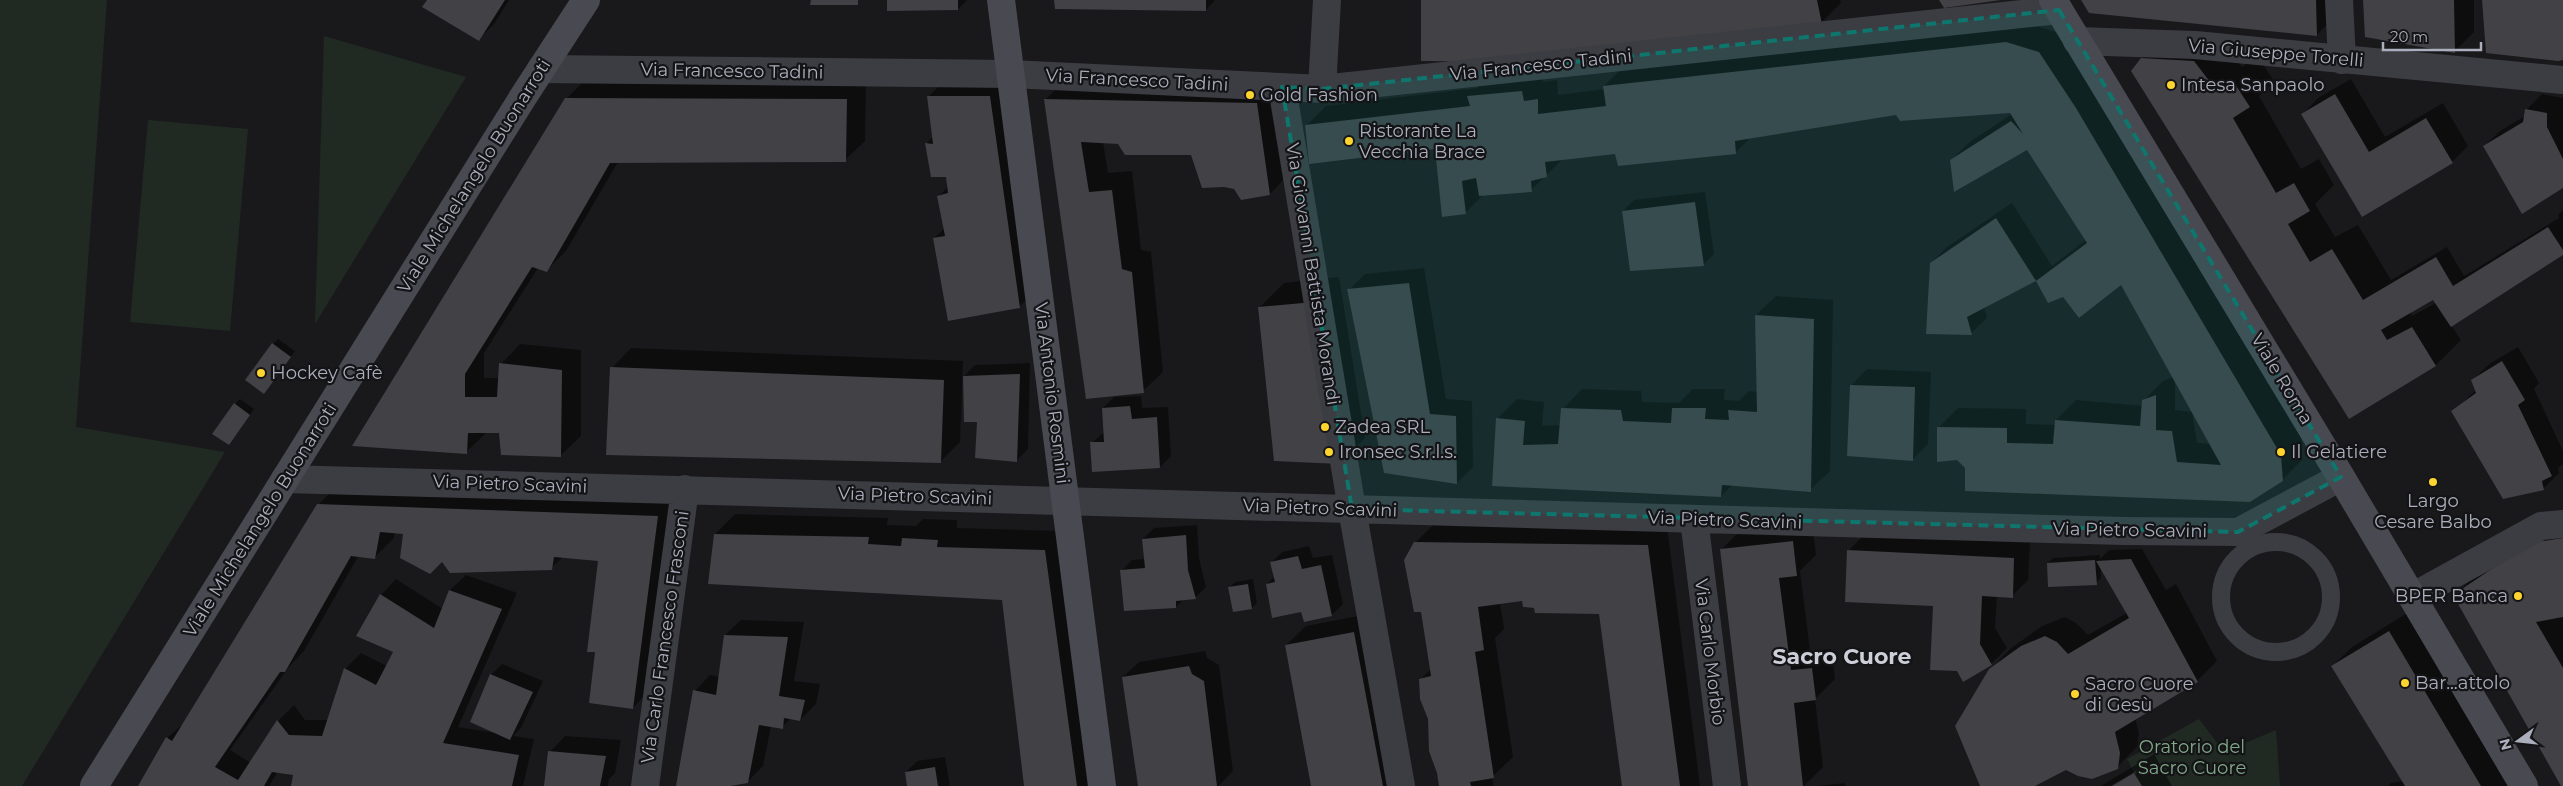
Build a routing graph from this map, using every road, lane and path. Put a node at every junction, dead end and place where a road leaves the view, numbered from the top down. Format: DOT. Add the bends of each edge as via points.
graph roads {
  1 [pos="586,0"];
  2 [pos="1001,0"];
  3 [pos="1327,0"];
  4 [pos="2339,0"];
  5 [pos="2056,5"];
  6 [pos="2078,41"];
  7 [pos="2342,60"];
  8 [pos="542,69"];
  9 [pos="1011,74"];
  10 [pos="2563,80"];
  11 [pos="1282,87"];
  12 [pos="1322,89"];
  13 [pos="2341,477"];
  14 [pos="285,479"];
  15 [pos="685,489"];
  16 [pos="1066,500"];
  17 [pos="1352,509"];
  18 [pos="1694,519"];
  19 [pos="2563,524"];
  20 [pos="2241,542"];
  21 [pos="2412,597"];
  22 [pos="94,786"];
  23 [pos="646,786"];
  24 [pos="1102,786"];
  25 [pos="1401,786"];
  26 [pos="1728,786"];
  27 [pos="2524,786"];
  1 -- 8 [label="street, Viale Michelangelo Buonarroti"];
  2 -- 9 [label="street, Via Antonio Rosmini"];
  3 -- 12 [label="street"];
  4 -- 7 [label="street"];
  5 -- 6 [label="street, Viale Roma"];
  5 -- 12 [label="street, Via Francesco Tadini"];
  6 -- 7 [label="street, Via Giuseppe Torelli" via="2195,45"];
  6 -- 13 [label="street, Viale Roma"];
  7 -- 10 [label="street, Via Giuseppe Torelli"];
  8 -- 9 [label="street, Via Francesco Tadini"];
  8 -- 14 [label="street, Viale Michelangelo Buonarroti"];
  9 -- 11 [label="street, Via Francesco Tadini"];
  9 -- 16 [label="street, Via Antonio Rosmini"];
  11 -- 12 [label="street, Via Francesco Tadini"];
  11 -- 17 [label="street, Via Giovanni Battista Morandi"];
  13 -- 20 [label="street, Via Pietro Scavini"];
  13 -- 21 [label="street, Viale Roma"];
  14 -- 15 [label="street, Via Pietro Scavini"];
  14 -- 22 [label="street, Viale Michelangelo Buonarroti"];
  15 -- 16 [label="street, Via Pietro Scavini"];
  15 -- 23 [label="street, Via Carlo Francesco Frasconi"];
  16 -- 17 [label="street, Via Pietro Scavini"];
  16 -- 24 [label="street, Via Antonio Rosmini"];
  17 -- 18 [label="street, Via Pietro Scavini"];
  17 -- 25 [label="street, Via Giovanni Battista Morandi"];
  18 -- 20 [label="street, Via Pietro Scavini" via="2124,531"];
  18 -- 26 [label="street, Via Carlo Morbio"];
  19 -- 21 [label="street" via="2541,526"];
  20 -- 20 [label="lane" via="2280,542 2298,546 2314,557 2326,572 2331,591 2330,610 2322,627 2309,641 2292,650 2275,652 2258,649 2231,629 2221,596 2224,580"];
  21 -- 27 [label="street, Viale Roma"];
}
